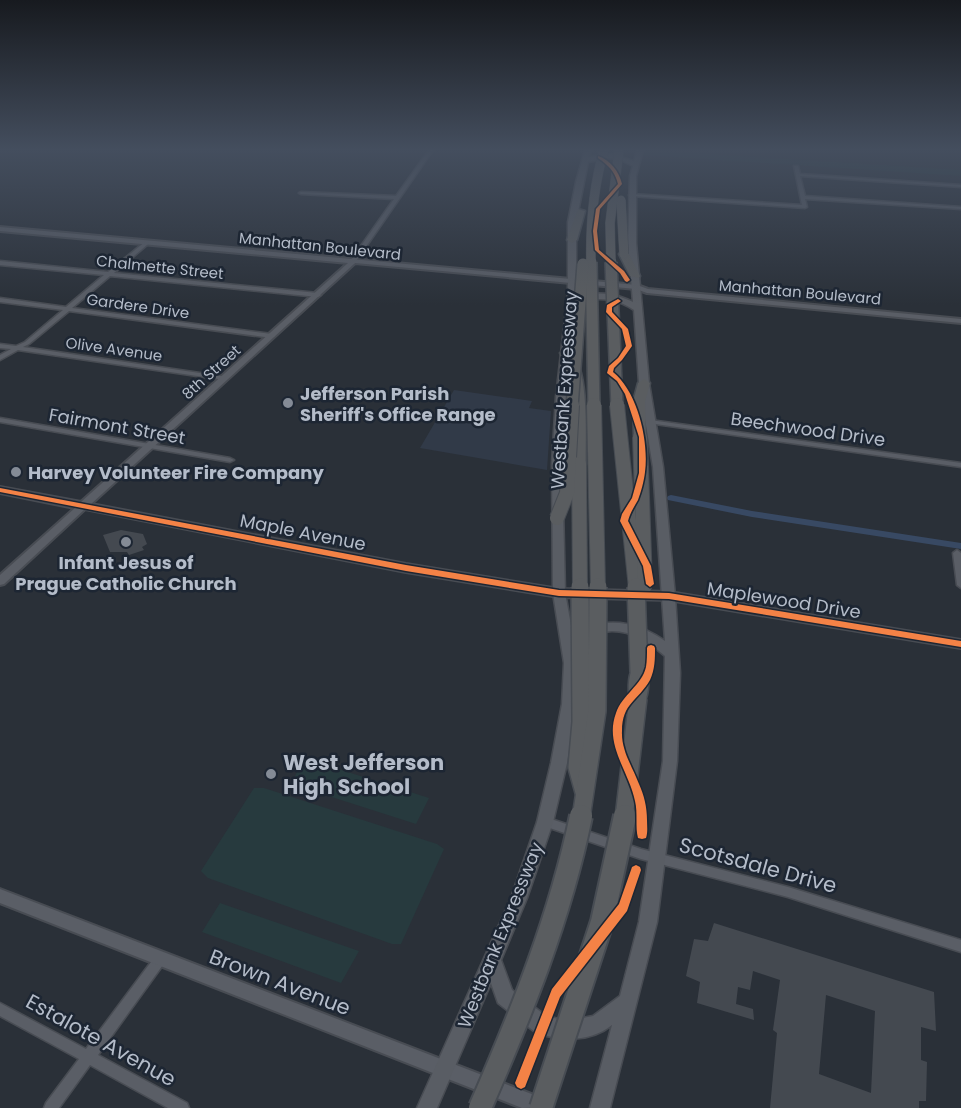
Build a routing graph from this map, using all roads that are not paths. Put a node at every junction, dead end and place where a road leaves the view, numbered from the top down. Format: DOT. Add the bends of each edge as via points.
graph roads {
  1 [pos="395,202"];
  2 [pos="576,202"];
  3 [pos="583,202"];
  4 [pos="593,202"];
  5 [pos="613,202"];
  6 [pos="621,202"];
  7 [pos="631,202"];
  8 [pos="728,202"];
  9 [pos="804,202"];
  10 [pos="871,202"];
  11 [pos="961,208"];
  12 [pos="0,229"];
  13 [pos="572,240"];
  14 [pos="146,243"];
  15 [pos="591,254"];
  16 [pos="0,263"];
  17 [pos="352,263"];
  18 [pos="109,274"];
  19 [pos="572,282"];
  20 [pos="636,282"];
  21 [pos="728,293"];
  22 [pos="318,295"];
  23 [pos="697,296"];
  24 [pos="0,300"];
  25 [pos="571,304"];
  26 [pos="67,309"];
  27 [pos="637,309"];
  28 [pos="961,314"];
  29 [pos="961,320"];
  30 [pos="272,336"];
  31 [pos="0,346"];
  32 [pos="18,349"];
  33 [pos="566,353"];
  34 [pos="0,358"];
  35 [pos="225,378"];
  36 [pos="0,420"];
  37 [pos="645,421"];
  38 [pos="148,447"];
  39 [pos="230,460"];
  40 [pos="961,465"];
  41 [pos="0,490"];
  42 [pos="85,504"];
  43 [pos="557,518"];
  44 [pos="957,553"];
  45 [pos="0,581"];
  46 [pos="961,582"];
  47 [pos="559,593"];
  48 [pos="602,594"];
  49 [pos="669,596"];
  50 [pos="961,644"];
  51 [pos="568,651"];
  52 [pos="670,652"];
  53 [pos="639,672"];
  54 [pos="586,798"];
  55 [pos="545,822"];
  56 [pos="657,857"];
  57 [pos="0,896"];
  58 [pos="961,946"];
  59 [pos="161,958"];
  60 [pos="492,961"];
  61 [pos="629,1000"];
  62 [pos="0,1009"];
  63 [pos="88,1056"];
  64 [pos="443,1069"];
  65 [pos="51,1108"];
  66 [pos="182,1108"];
  67 [pos="427,1108"];
  68 [pos="480,1108"];
  69 [pos="543,1108"];
  70 [pos="600,1108"];
  1 -- 17 [label="street, 8th Street"];
  2 -- 13 [label="main road, Westbank Expressway"];
  3 -- 13 [label="highway"];
  4 -- 15 [label="highway, Westbank Expressway, bridge"];
  5 -- 53 [label="highway, bridge" via="610,223 617,414 638,603"];
  6 -- 20 [label="highway, bridge" via="624,254"];
  7 -- 20 [label="main road"];
  8 -- 9 [label="street" via="805,207"];
  10 -- 11 [label="street"];
  12 -- 14 [label="street, Manhattan Boulevard"];
  13 -- 19 [label="main road, Westbank Expressway"];
  14 -- 17 [label="street, Manhattan Boulevard"];
  14 -- 18 [label="street"];
  15 -- 43 [label="highway, bridge" via="583,264 567,493"];
  15 -- 54 [label="highway, Westbank Expressway, bridge" via="601,631 598,707"];
  16 -- 18 [label="street, Chalmette Street"];
  17 -- 19 [label="street, Manhattan Boulevard"];
  17 -- 22 [label="street, 8th Street"];
  18 -- 22 [label="street, Chalmette Street"];
  18 -- 26 [label="street"];
  19 -- 20 [label="street, Manhattan Boulevard"];
  19 -- 25 [label="main road, Westbank Expressway"];
  20 -- 21 [label="street, Manhattan Boulevard"];
  20 -- 23 [label="street, Manhattan Boulevard" via="646,291"];
  20 -- 27 [label="main road"];
  21 -- 23 [label="street"];
  21 -- 28 [label="street, Manhattan Boulevard"];
  22 -- 30 [label="street, 8th Street"];
  23 -- 29 [label="street, Manhattan Boulevard"];
  24 -- 26 [label="street, Gardere Drive"];
  25 -- 27 [label="main road" via="606,296 625,300"];
  25 -- 33 [label="main road, Westbank Expressway"];
  26 -- 30 [label="street, Gardere Drive"];
  26 -- 32 [label="street"];
  27 -- 37 [label="main road"];
  30 -- 35 [label="street, 8th Street"];
  31 -- 32 [label="street, Olive Avenue"];
  32 -- 34 [label="street"];
  32 -- 35 [label="street, Olive Avenue"];
  33 -- 43 [label="main road, Westbank Expressway"];
  33 -- 54 [label="highway, bridge" via="579,383 581,722 577,767"];
  35 -- 38 [label="street, 8th Street"];
  36 -- 38 [label="street, Fairmont Street"];
  37 -- 40 [label="street, Beechwood Drive"];
  37 -- 49 [label="main road" via="658,467"];
  37 -- 53 [label="highway, bridge" via="647,631"];
  38 -- 39 [label="street, Fairmont Street"];
  38 -- 42 [label="street, 8th Street"];
  41 -- 42 [label="street, Maple Avenue"];
  42 -- 45 [label="street, 8th Street"];
  42 -- 47 [label="street, Maple Avenue" via="406,568"];
  43 -- 47 [label="main road, Westbank Expressway"];
  44 -- 46 [label="street"];
  47 -- 48 [label="street, Maple Avenue"];
  47 -- 51 [label="main road, Westbank Expressway"];
  48 -- 49 [label="street, Maplewood Drive"];
  49 -- 50 [label="street, Maplewood Drive"];
  49 -- 52 [label="main road"];
  51 -- 52 [label="main road" via="595,628 618,626 632,628"];
  51 -- 55 [label="main road, Westbank Expressway" via="569,704"];
  52 -- 56 [label="main road" via="670,761"];
  53 -- 69 [label="highway, bridge" via="636,730 615,865 594,949"];
  54 -- 68 [label="highway, Westbank Expressway, bridge" via="538,966"];
  55 -- 56 [label="street, Scotsdale Drive"];
  55 -- 60 [label="main road, Westbank Expressway"];
  56 -- 58 [label="street, Scotsdale Drive" via="788,892"];
  56 -- 61 [label="main road" via="648,922"];
  57 -- 59 [label="street, Brown Avenue"];
  59 -- 63 [label="street"];
  59 -- 64 [label="street, Brown Avenue"];
  60 -- 61 [label="main road" via="505,996 542,1025 567,1030 597,1025"];
  60 -- 64 [label="main road, Westbank Expressway"];
  61 -- 70 [label="main road"];
  62 -- 63 [label="street, Estalote Avenue"];
  63 -- 65 [label="street"];
  63 -- 66 [label="street, Estalote Avenue"];
  64 -- 67 [label="main road, Westbank Expressway"];
  64 -- 69 [label="street, Brown Avenue"];
}
